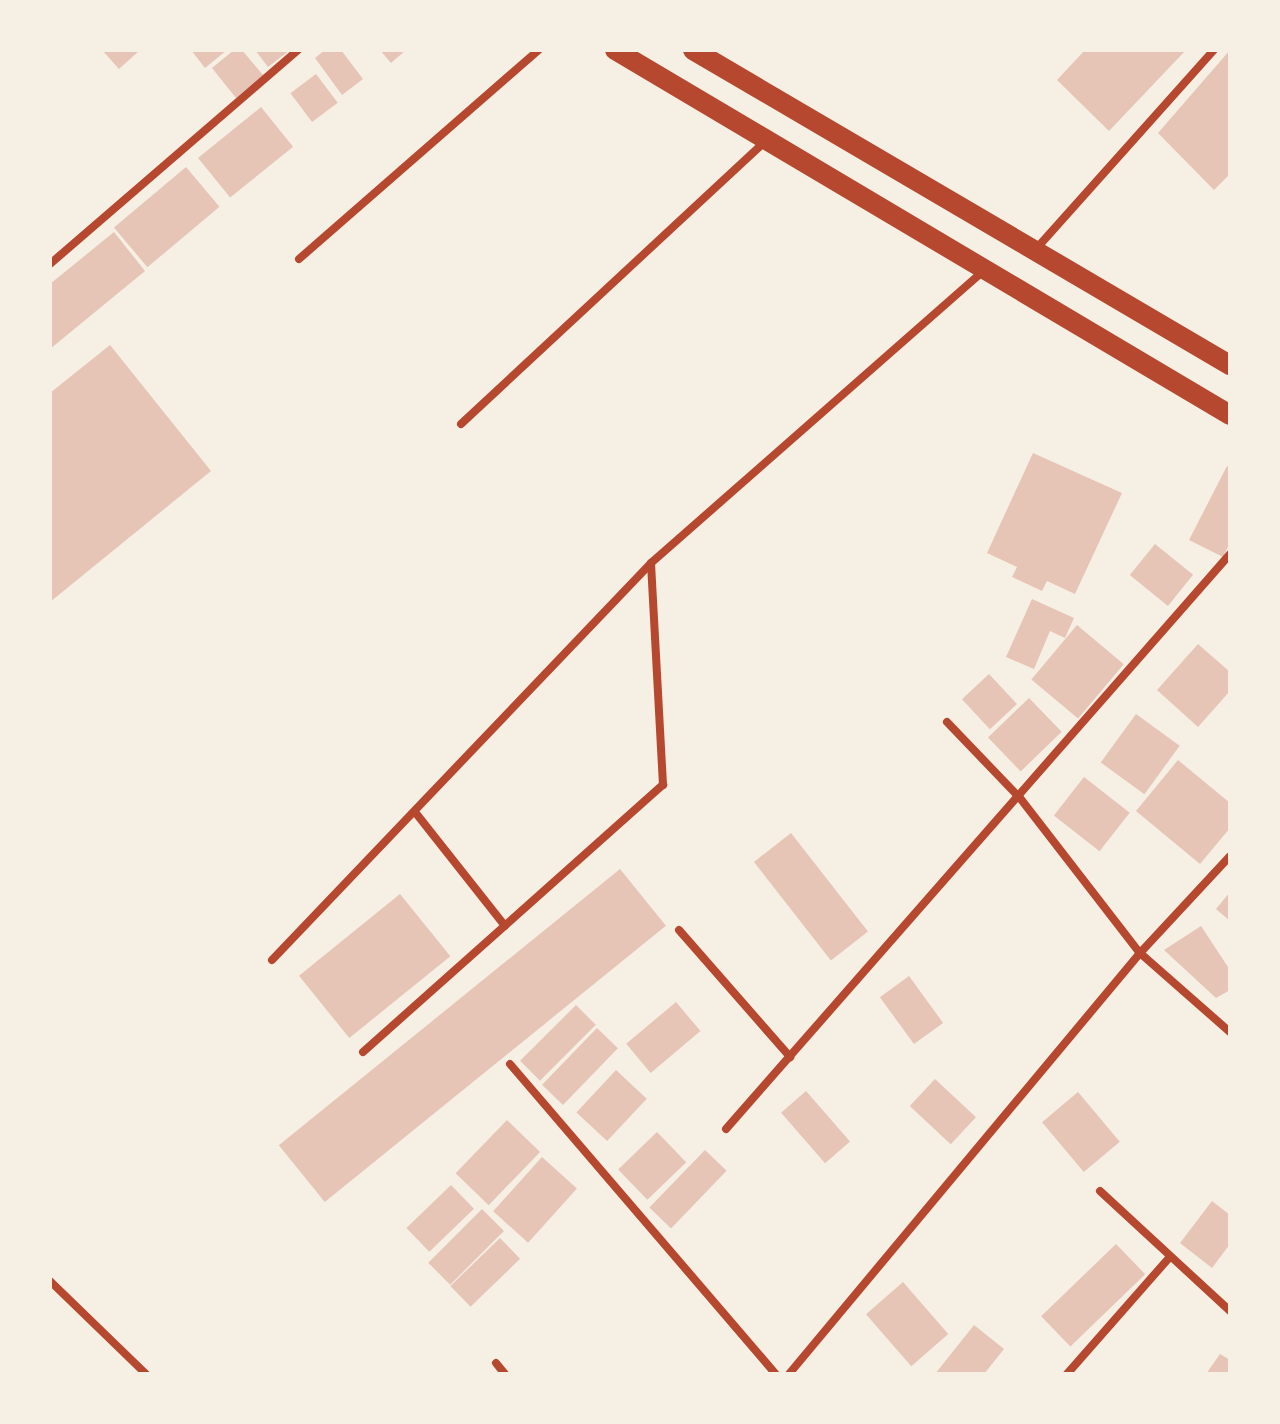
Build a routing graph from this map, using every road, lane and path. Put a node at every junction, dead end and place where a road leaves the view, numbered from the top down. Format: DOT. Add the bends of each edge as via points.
graph roads {
  1 [pos="298,50"];
  2 [pos="539,50"];
  3 [pos="615,50"];
  4 [pos="693,50"];
  5 [pos="1214,50"];
  6 [pos="767,138"];
  7 [pos="1035,249"];
  8 [pos="299,259"];
  9 [pos="50,264"];
  10 [pos="987,268"];
  11 [pos="1230,365"];
  12 [pos="1230,415"];
  13 [pos="461,424"];
  14 [pos="1230,554"];
  15 [pos="651,563"];
  16 [pos="947,722"];
  17 [pos="1020,798"];
  18 [pos="415,812"];
  19 [pos="1230,856"];
  20 [pos="505,926"];
  21 [pos="679,930"];
  22 [pos="1140,953"];
  23 [pos="272,960"];
  24 [pos="1230,1032"];
  25 [pos="363,1052"];
  26 [pos="790,1057"];
  27 [pos="510,1064"];
  28 [pos="726,1129"];
  29 [pos="1100,1191"];
  30 [pos="1169,1258"];
  31 [pos="50,1281"];
  32 [pos="1230,1311"];
  33 [pos="496,1363"];
  34 [pos="146,1374"];
  35 [pos="505,1374"];
  36 [pos="776,1374"];
  37 [pos="789,1374"];
  38 [pos="1067,1374"];
  1 -- 9 [label="street"];
  2 -- 8 [label="street"];
  3 -- 6 [label="main road"];
  4 -- 7 [label="main road"];
  5 -- 7 [label="street"];
  6 -- 10 [label="main road"];
  6 -- 13 [label="street"];
  7 -- 11 [label="main road"];
  10 -- 12 [label="main road"];
  10 -- 15 [label="street"];
  14 -- 17 [label="street"];
  15 -- 18 [label="street"];
  15 -- 20 [label="street" via="663,785"];
  16 -- 17 [label="street"];
  17 -- 22 [label="street"];
  17 -- 26 [label="street"];
  18 -- 20 [label="street"];
  18 -- 23 [label="street"];
  19 -- 22 [label="street"];
  20 -- 25 [label="street"];
  21 -- 26 [label="street"];
  22 -- 24 [label="street"];
  22 -- 37 [label="street"];
  26 -- 28 [label="street"];
  27 -- 36 [label="street"];
  29 -- 30 [label="street"];
  30 -- 32 [label="street"];
  30 -- 38 [label="street"];
  31 -- 34 [label="street"];
  33 -- 35 [label="street"];
}
